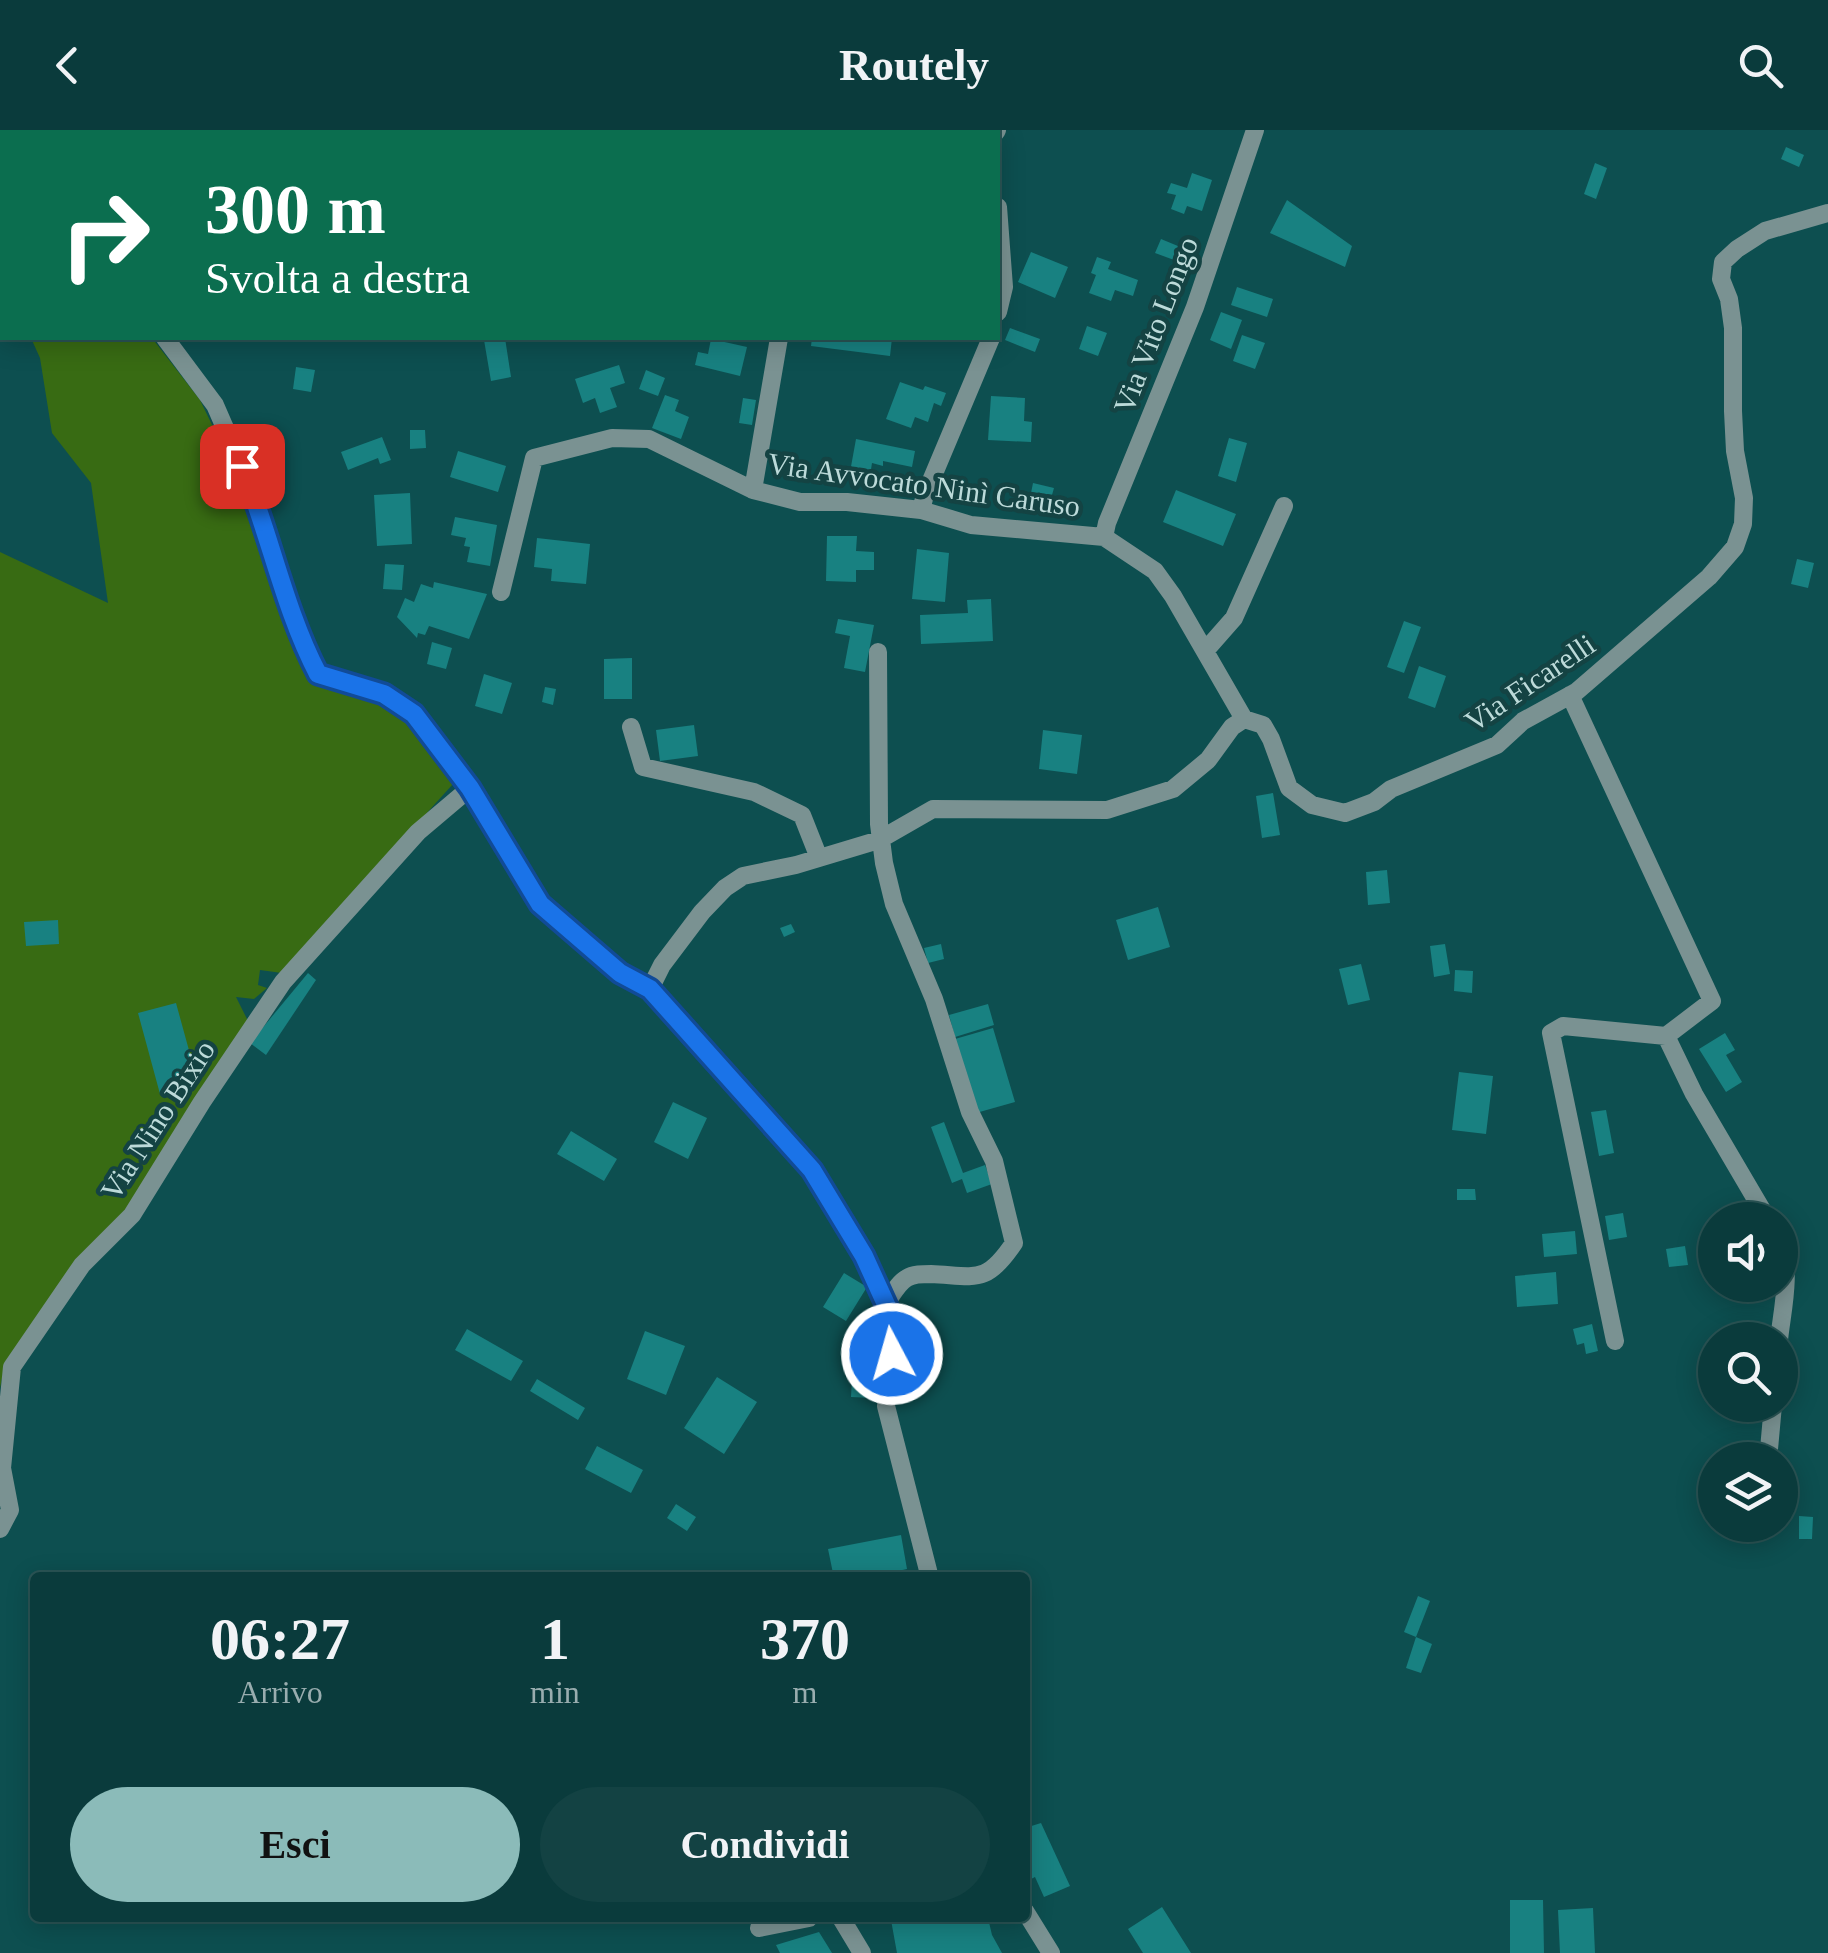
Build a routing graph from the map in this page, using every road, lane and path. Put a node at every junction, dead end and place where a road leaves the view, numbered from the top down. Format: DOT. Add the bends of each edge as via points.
graph roads {
  1 [pos="1254,130"];
  2 [pos="1828,213"];
  3 [pos="1000,234"];
  4 [pos="1000,304"];
  5 [pos="167,340"];
  6 [pos="779,340"];
  7 [pos="991,340"];
  8 [pos="753,490"];
  9 [pos="1284,506"];
  10 [pos="921,510"];
  11 [pos="1104,537"];
  12 [pos="501,592"];
  13 [pos="1205,651"];
  14 [pos="878,652"];
  15 [pos="1570,695"];
  16 [pos="1244,719"];
  17 [pos="630,727"];
  18 [pos="470,788"];
  19 [pos="880,840"];
  20 [pos="818,858"];
  21 [pos="650,989"];
  22 [pos="1666,1036"];
  23 [pos="1757,1202"];
  24 [pos="886,1302"];
  25 [pos="1615,1341"];
  26 [pos="0,1530"];
  27 [pos="928,1572"];
  28 [pos="1030,1919"];
  29 [pos="789,1922"];
  30 [pos="843,1922"];
  31 [pos="759,1928"];
  32 [pos="862,1953"];
  33 [pos="1051,1953"];
  1 -- 11 [label="street, Via Vito Longo" via="1195,307"];
  2 -- 15 [label="street, Via Ficarelli" via="1766,230 1723,262 1744,498 1735,547"];
  3 -- 4 [label="street"];
  5 -- 18 [label="street" via="216,404 318,674 384,694 414,714"];
  6 -- 8 [label="street"];
  7 -- 10 [label="street"];
  8 -- 10 [label="street, Via Avvocato Ninì Caruso" via="800,502"];
  8 -- 12 [label="street, Via Avvocato Ninì Caruso" via="649,439 612,438 534,458"];
  9 -- 13 [label="street" via="1234,618"];
  10 -- 11 [label="street, Via Avvocato Ninì Caruso" via="971,525"];
  11 -- 13 [label="street, Via Avvocato Ninì Caruso" via="1155,570"];
  13 -- 16 [label="street, Via Avvocato Ninì Caruso"];
  14 -- 19 [label="street"];
  15 -- 16 [label="street, Via Ficarelli" via="1497,745 1345,813 1312,805 1288,788 1263,725"];
  15 -- 22 [label="street" via="1712,1000"];
  16 -- 19 [label="street" via="1173,789 1107,810 934,809"];
  17 -- 20 [label="street" via="643,767 754,792 802,814"];
  18 -- 21 [label="street" via="540,904 620,973"];
  18 -- 26 [label="street, Via Nino Bixio" via="418,832 283,982 132,1215 82,1265 12,1366 2,1468 10,1510"];
  19 -- 20 [label="street"];
  19 -- 24 [label="street" via="894,904 994,1161 1014,1243 1001,1263 976,1278 910,1276"];
  20 -- 21 [label="street" via="743,876 725,888"];
  21 -- 24 [label="street" via="812,1170"];
  22 -- 23 [label="street"];
  22 -- 25 [label="street" via="1564,1026 1551,1033"];
  24 -- 27 [label="street" via="895,1324 886,1406"];
  28 -- 33 [label="street"];
  29 -- 31 [label="street"];
  30 -- 32 [label="street"];
}
